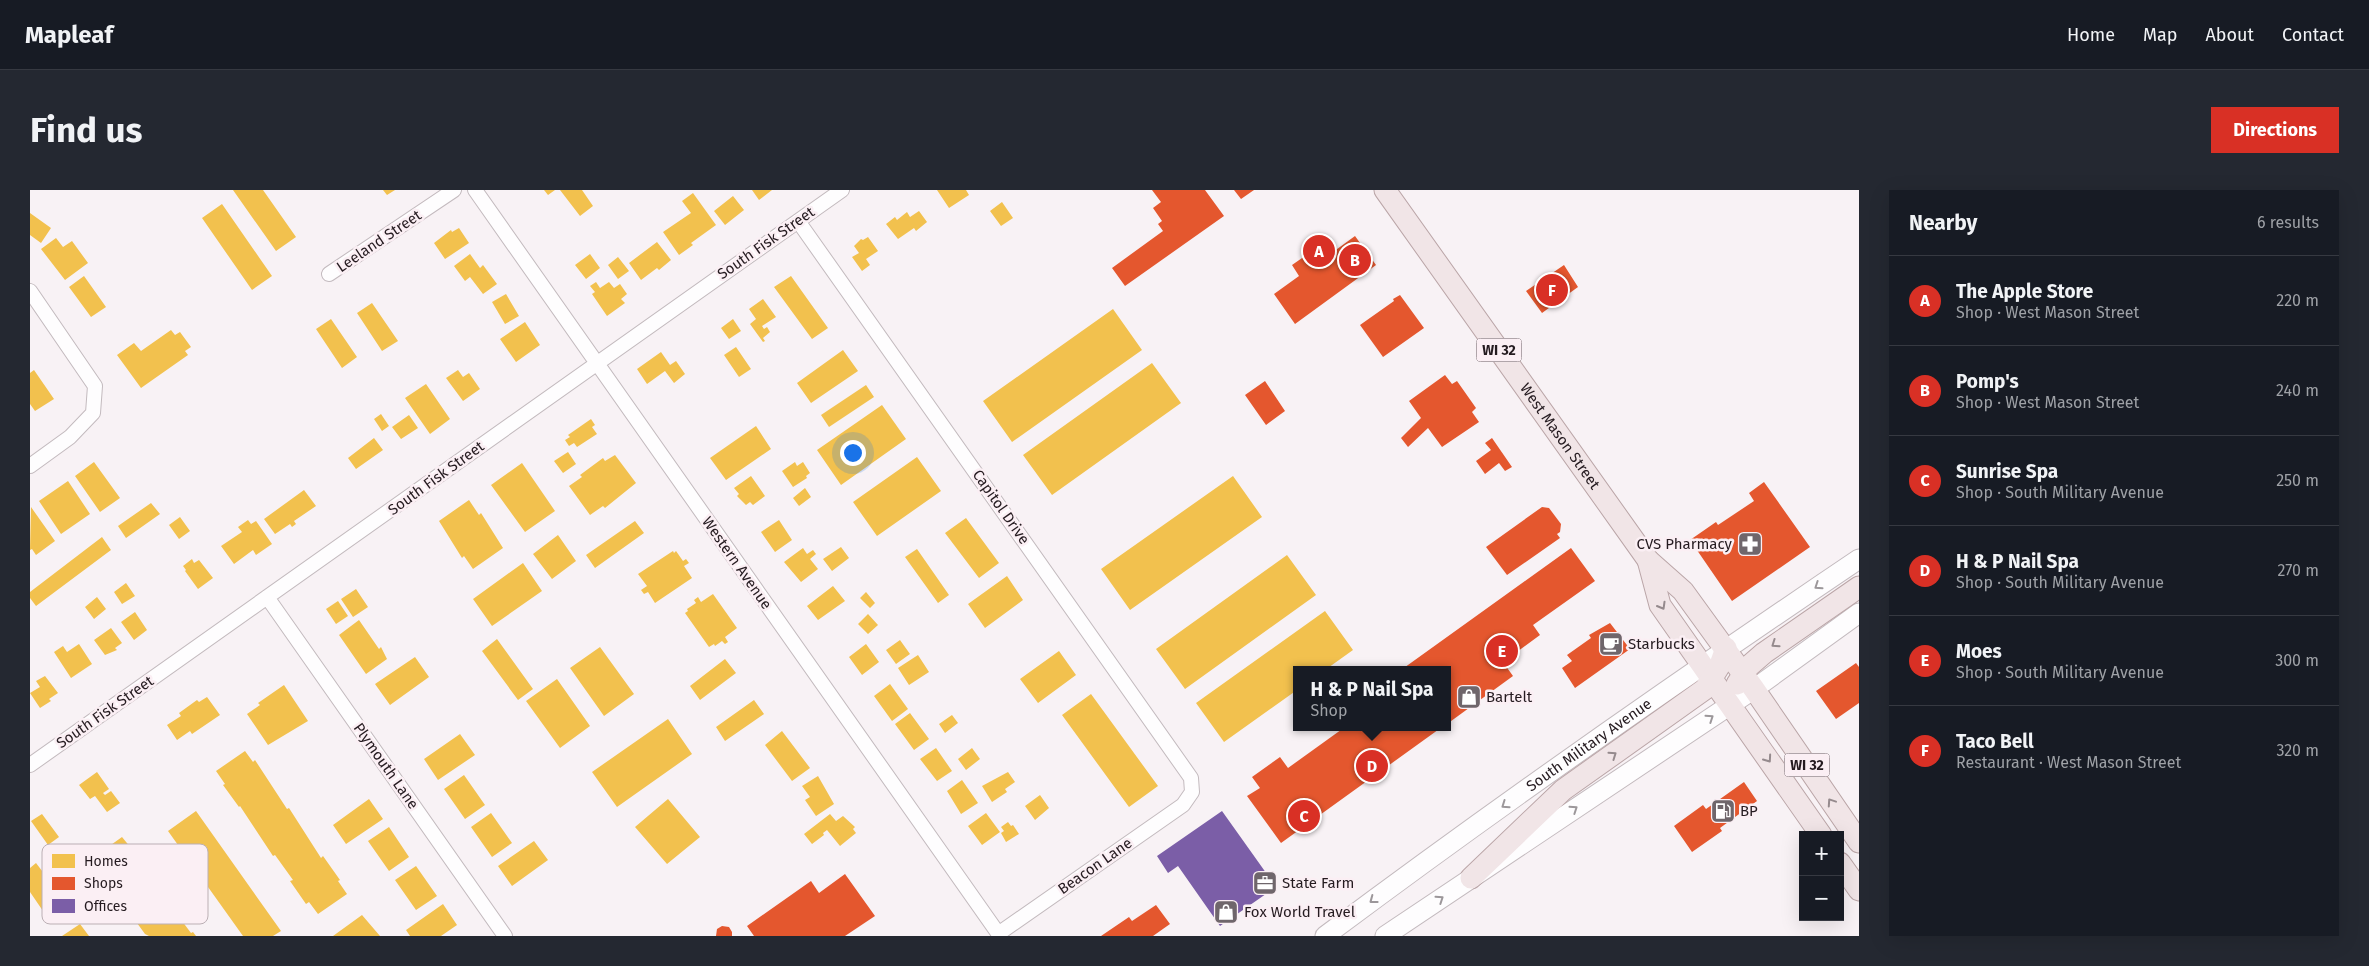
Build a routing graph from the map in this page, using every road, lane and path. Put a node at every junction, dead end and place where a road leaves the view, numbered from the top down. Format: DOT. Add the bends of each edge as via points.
graph roads {
  1 [pos="454,190"];
  2 [pos="475,190"];
  3 [pos="842,190"];
  4 [pos="1385,190"];
  5 [pos="798,221"];
  6 [pos="329,274"];
  7 [pos="30,291"];
  8 [pos="597,363"];
  9 [pos="30,466"];
  10 [pos="1859,559"];
  11 [pos="1648,560"];
  12 [pos="1859,587"];
  13 [pos="267,597"];
  14 [pos="1859,613"];
  15 [pos="1726,648"];
  16 [pos="1707,672"];
  17 [pos="1749,681"];
  18 [pos="1730,705"];
  19 [pos="30,765"];
  20 [pos="1190,796"];
  21 [pos="1818,831"];
  22 [pos="1859,842"];
  23 [pos="1471,878"];
  24 [pos="999,935"];
  25 [pos="504,936"];
  26 [pos="1325,936"];
  27 [pos="1384,936"];
  1 -- 6 [label="street, Leeland Street"];
  2 -- 8 [label="street, Western Avenue"];
  3 -- 5 [label="street, South Fisk Street"];
  4 -- 11 [label="main road, West Mason Street / WI 32"];
  5 -- 8 [label="street, South Fisk Street"];
  5 -- 20 [label="street, Capitol Drive" via="1189,772 1192,782"];
  7 -- 9 [label="street" via="95,386 93,413 70,437"];
  8 -- 13 [label="street, South Fisk Street"];
  8 -- 24 [label="street, Western Avenue"];
  10 -- 15 [label="main road, one-way"];
  11 -- 15 [label="main road, West Mason Street / WI 32" via="1683,591"];
  11 -- 16 [label="main road, West Mason Street / WI 32, one-way" via="1660,605"];
  12 -- 17 [label="main road, one-way" via="1764,653"];
  13 -- 19 [label="street, South Fisk Street"];
  13 -- 25 [label="street, Plymouth Lane"];
  14 -- 17 [label="main road"];
  15 -- 16 [label="main road" via="1720,665"];
  15 -- 17 [label="main road, West Mason Street / WI 32"];
  16 -- 18 [label="main road, West Mason Street / WI 32"];
  23 -- 16 [label="main road, one-way" via="1563,790 1695,698"];
  16 -- 26 [label="main road, South Military Avenue, one-way" via="1404,877"];
  17 -- 18 [label="main road" via="1735,689"];
  22 -- 17 [label="main road, West Mason Street / WI 32, one-way"];
  18 -- 21 [label="main road, West Mason Street / WI 32, one-way"];
  23 -- 18 [label="main road, one-way"];
  20 -- 24 [label="street, Beacon Lane" via="1180,807"];
  27 -- 23 [label="main road, one-way"];
}
